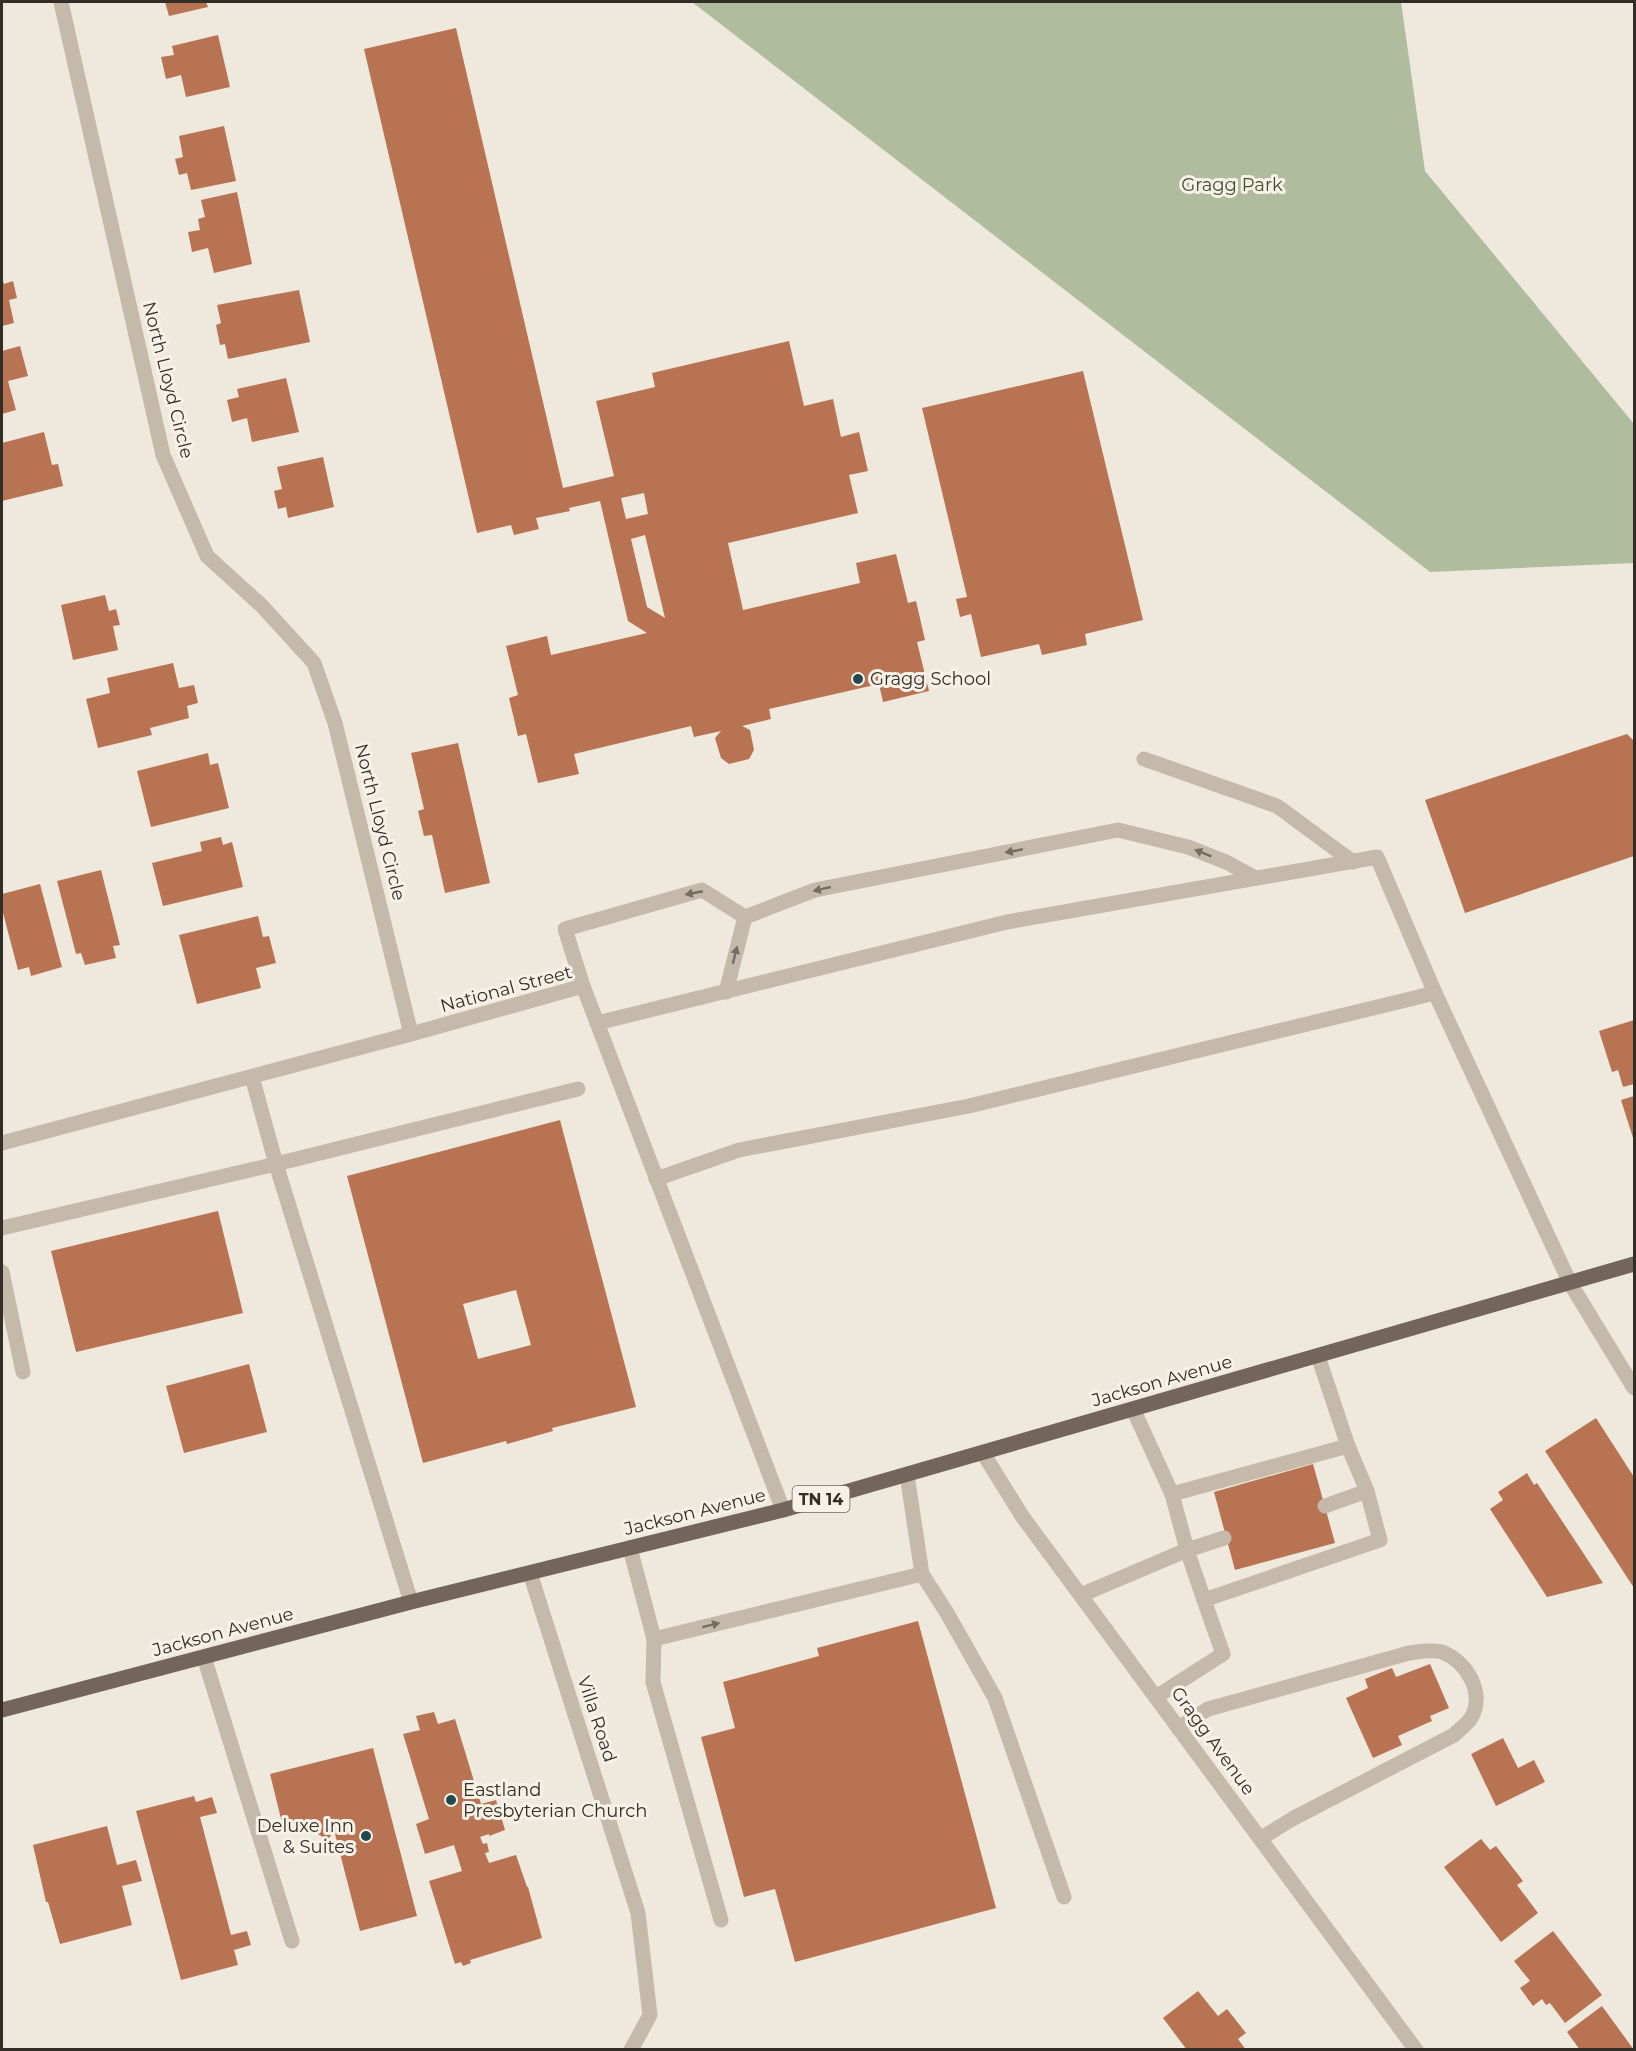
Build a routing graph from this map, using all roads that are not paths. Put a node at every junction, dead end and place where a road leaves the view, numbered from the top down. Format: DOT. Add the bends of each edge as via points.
graph roads {
  1 [pos="61,2"];
  2 [pos="1144,759"];
  3 [pos="1353,862"];
  4 [pos="1256,878"];
  5 [pos="745,917"];
  6 [pos="583,986"];
  7 [pos="726,992"];
  8 [pos="1435,993"];
  9 [pos="597,1023"];
  10 [pos="411,1034"];
  11 [pos="252,1077"];
  12 [pos="578,1089"];
  13 [pos="2,1143"];
  14 [pos="276,1164"];
  15 [pos="656,1179"];
  16 [pos="2,1228"];
  17 [pos="1635,1264"];
  18 [pos="2,1272"];
  19 [pos="1570,1283"];
  20 [pos="1318,1356"];
  21 [pos="23,1372"];
  22 [pos="1635,1389"];
  23 [pos="1133,1409"];
  24 [pos="1348,1446"];
  25 [pos="983,1453"];
  26 [pos="907,1474"];
  27 [pos="1367,1491"];
  28 [pos="1172,1494"];
  29 [pos="1325,1506"];
  30 [pos="783,1510"];
  31 [pos="1224,1538"];
  32 [pos="630,1548"];
  33 [pos="1187,1550"];
  34 [pos="530,1573"];
  35 [pos="922,1574"];
  36 [pos="1081,1595"];
  37 [pos="1204,1600"];
  38 [pos="411,1602"];
  39 [pos="654,1639"];
  40 [pos="204,1657"];
  41 [pos="1155,1696"];
  42 [pos="2,1710"];
  43 [pos="1179,1728"];
  44 [pos="1260,1839"];
  45 [pos="1064,1897"];
  46 [pos="721,1920"];
  47 [pos="292,1941"];
  48 [pos="630,2049"];
  49 [pos="1416,2049"];
  1 -- 10 [label="street, North Lloyd Circle" via="164,455 207,556 262,606 314,663 335,723"];
  2 -- 3 [label="street" via="1277,806"];
  3 -- 4 [label="street"];
  3 -- 8 [label="street" via="1377,857"];
  4 -- 5 [label="street, one-way" via="1188,847 1118,830 815,890"];
  4 -- 7 [label="street" via="1007,921"];
  5 -- 6 [label="street, one-way" via="702,890 565,929"];
  7 -- 5 [label="street, one-way"];
  6 -- 9 [label="street, National Street"];
  6 -- 10 [label="street, National Street"];
  7 -- 9 [label="street"];
  8 -- 15 [label="street" via="969,1106 739,1150"];
  8 -- 19 [label="street"];
  9 -- 15 [label="street, National Street"];
  10 -- 11 [label="street, National Street"];
  11 -- 13 [label="street, National Street"];
  11 -- 14 [label="street"];
  12 -- 14 [label="street"];
  14 -- 16 [label="street"];
  14 -- 38 [label="street"];
  15 -- 30 [label="street, National Street"];
  17 -- 19 [label="main road, Jackson Avenue / TN 14"];
  18 -- 21 [label="street"];
  19 -- 20 [label="main road, Jackson Avenue / TN 14"];
  19 -- 22 [label="street"];
  20 -- 23 [label="main road, Jackson Avenue / TN 14"];
  20 -- 24 [label="street"];
  23 -- 25 [label="main road, Jackson Avenue / TN 14"];
  23 -- 28 [label="street"];
  24 -- 27 [label="street"];
  24 -- 28 [label="street"];
  25 -- 26 [label="main road, Jackson Avenue / TN 14"];
  25 -- 36 [label="street, Gragg Avenue" via="1022,1516"];
  26 -- 30 [label="main road, Jackson Avenue / TN 14"];
  26 -- 35 [label="street"];
  27 -- 29 [label="street"];
  27 -- 37 [label="street" via="1380,1540"];
  28 -- 33 [label="street"];
  30 -- 32 [label="main road, Jackson Avenue / TN 14"];
  31 -- 33 [label="street"];
  32 -- 34 [label="main road, Jackson Avenue / TN 14"];
  32 -- 39 [label="street"];
  33 -- 36 [label="street"];
  33 -- 37 [label="street"];
  34 -- 38 [label="main road, Jackson Avenue / TN 14"];
  34 -- 48 [label="street, Villa Road" via="638,1913 650,2015"];
  39 -- 35 [label="street, one-way"];
  35 -- 45 [label="street" via="996,1698"];
  36 -- 41 [label="street, Gragg Avenue"];
  37 -- 41 [label="street" via="1223,1654"];
  38 -- 40 [label="main road, Jackson Avenue / TN 14"];
  39 -- 46 [label="street" via="653,1682"];
  40 -- 42 [label="main road, Jackson Avenue / TN 14"];
  40 -- 47 [label="street"];
  41 -- 43 [label="street, Gragg Avenue"];
  43 -- 44 [label="street, Gragg Avenue"];
  43 -- 44 [label="street" via="1208,1709 1409,1653 1440,1652 1460,1662 1471,1676 1476,1698 1471,1717 1454,1735"];
  44 -- 49 [label="street, Gragg Avenue"];
}
